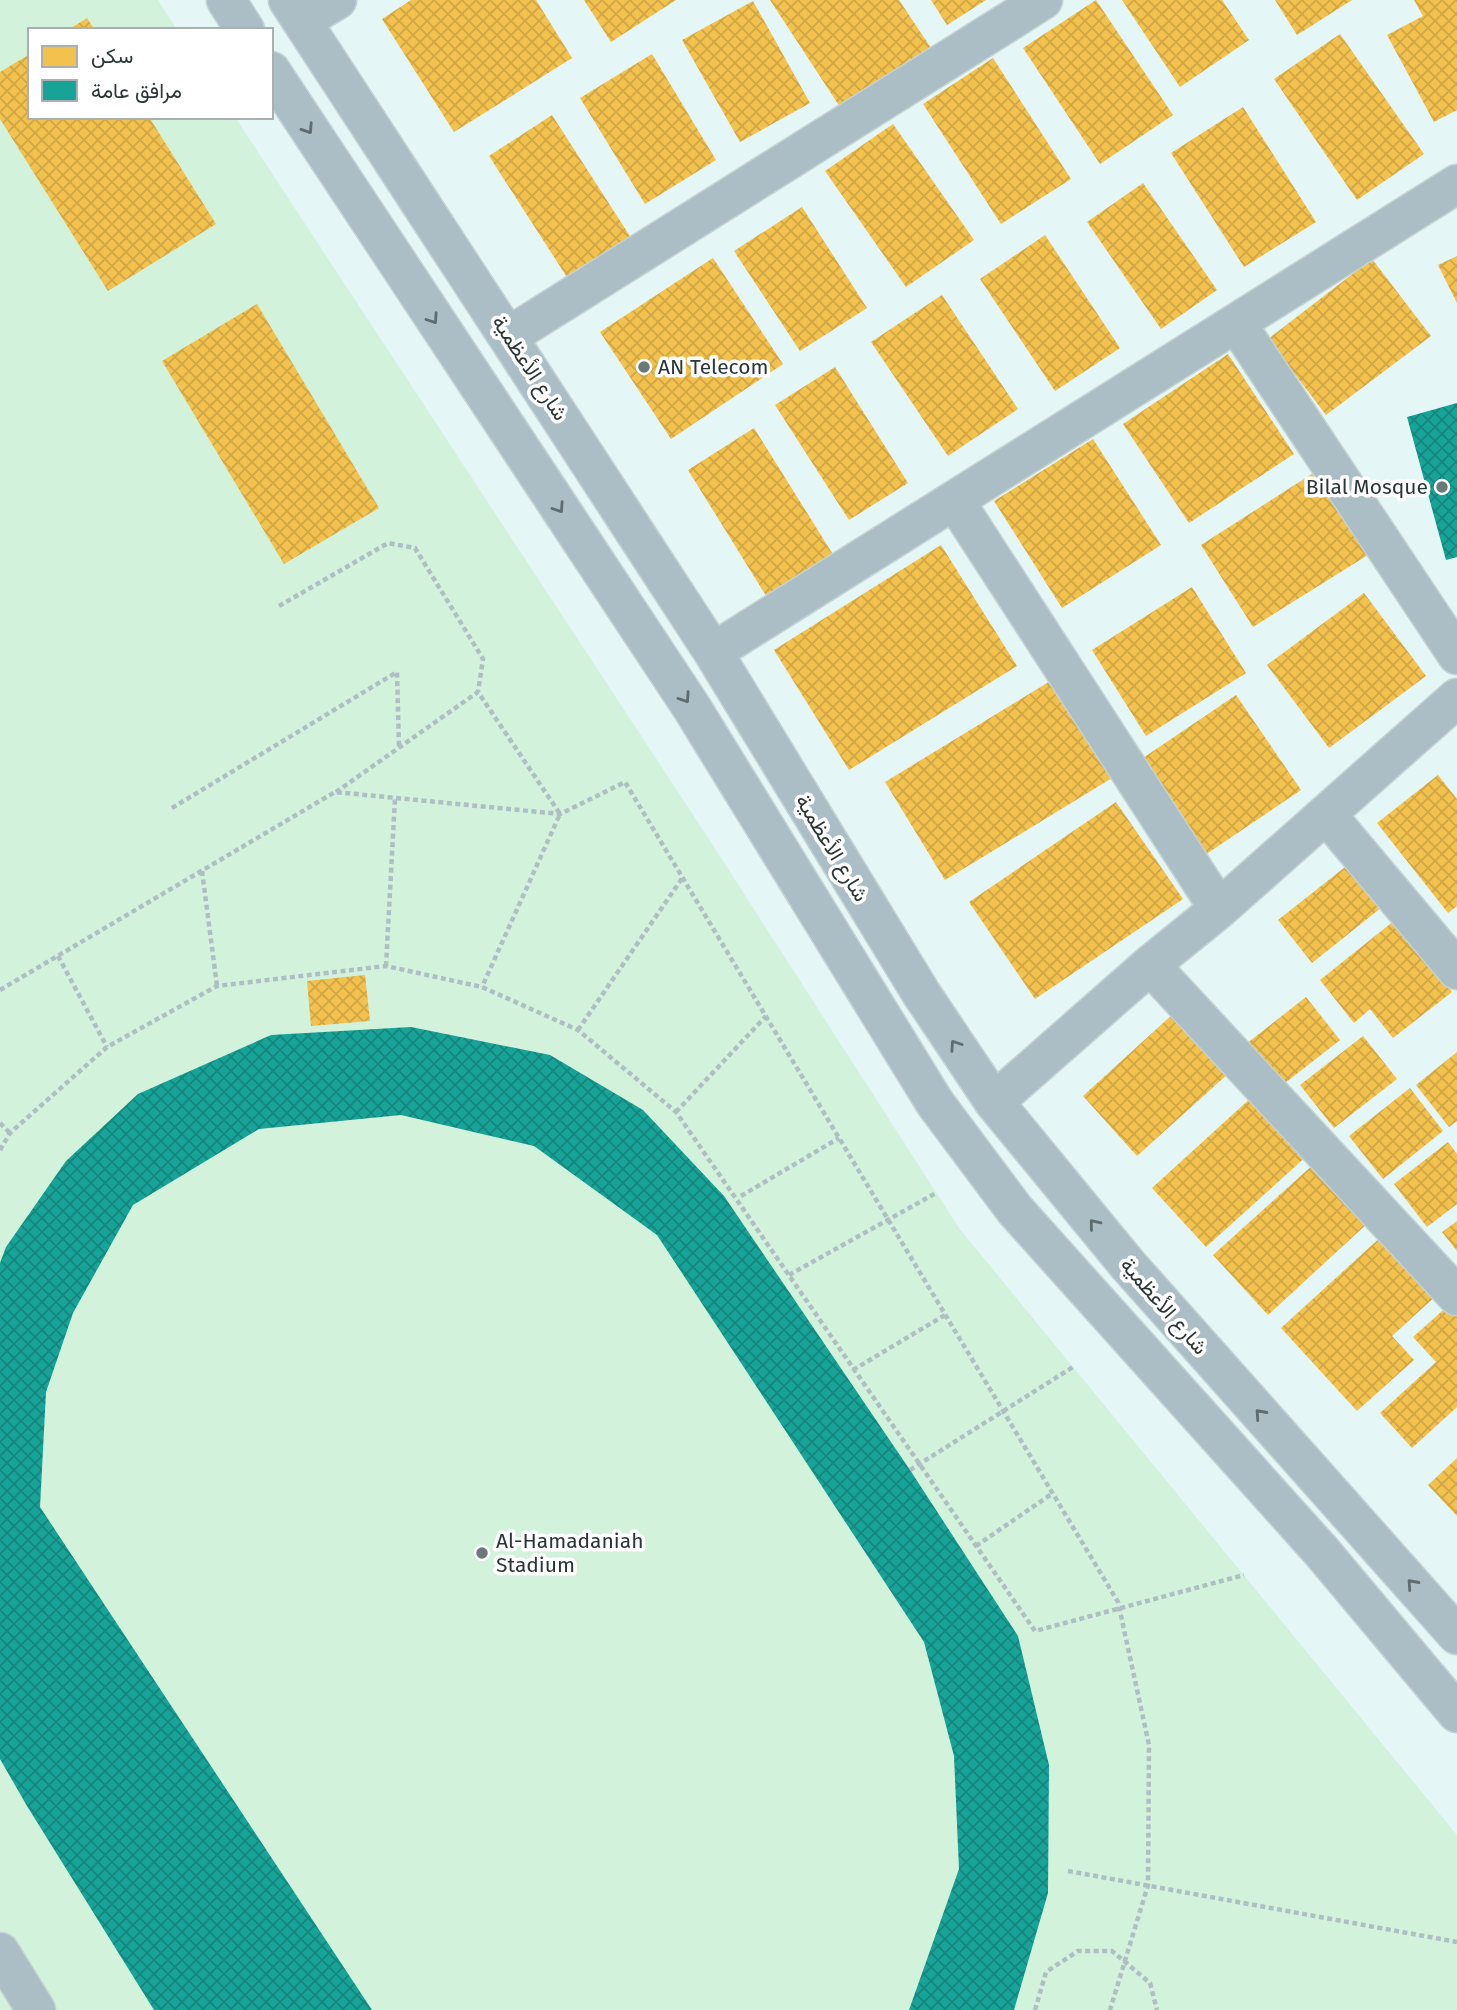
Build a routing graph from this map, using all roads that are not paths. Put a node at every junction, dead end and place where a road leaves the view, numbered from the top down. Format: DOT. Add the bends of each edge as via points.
graph roads {
  1 [pos="226,0"];
  2 [pos="337,0"];
  3 [pos="1043,0"];
  4 [pos="295,11"];
  5 [pos="244,28"];
  6 [pos="273,74"];
  7 [pos="1457,184"];
  8 [pos="1237,324"];
  9 [pos="509,336"];
  10 [pos="956,502"];
  11 [pos="713,652"];
  12 [pos="1457,655"];
  13 [pos="1457,698"];
  14 [pos="1326,814"];
  15 [pos="1219,909"];
  16 [pos="1150,965"];
  17 [pos="1457,970"];
  18 [pos="994,1102"];
  19 [pos="1457,1296"];
  20 [pos="1457,1635"];
  21 [pos="1457,1713"];
  22 [pos="0,1952"];
  23 [pos="36,2010"];
  1 -- 5 [label="street"];
  2 -- 4 [label="street"];
  3 -- 9 [label="street"];
  4 -- 9 [label="street, شارع الأعظمية"];
  6 -- 21 [label="street, one-way" via="692,708 935,1102 1015,1210 1322,1552"];
  7 -- 8 [label="street"];
  8 -- 10 [label="street"];
  8 -- 12 [label="street"];
  9 -- 11 [label="street, شارع الأعظمية"];
  10 -- 11 [label="street"];
  10 -- 15 [label="street"];
  18 -- 11 [label="street, شارع الأعظمية, one-way" via="921,993"];
  13 -- 14 [label="street"];
  14 -- 15 [label="street"];
  14 -- 17 [label="street"];
  15 -- 16 [label="street"];
  16 -- 18 [label="street"];
  16 -- 19 [label="street"];
  20 -- 18 [label="street, شارع الأعظمية, one-way" via="1128,1265"];
  22 -- 23 [label="street"];
}
